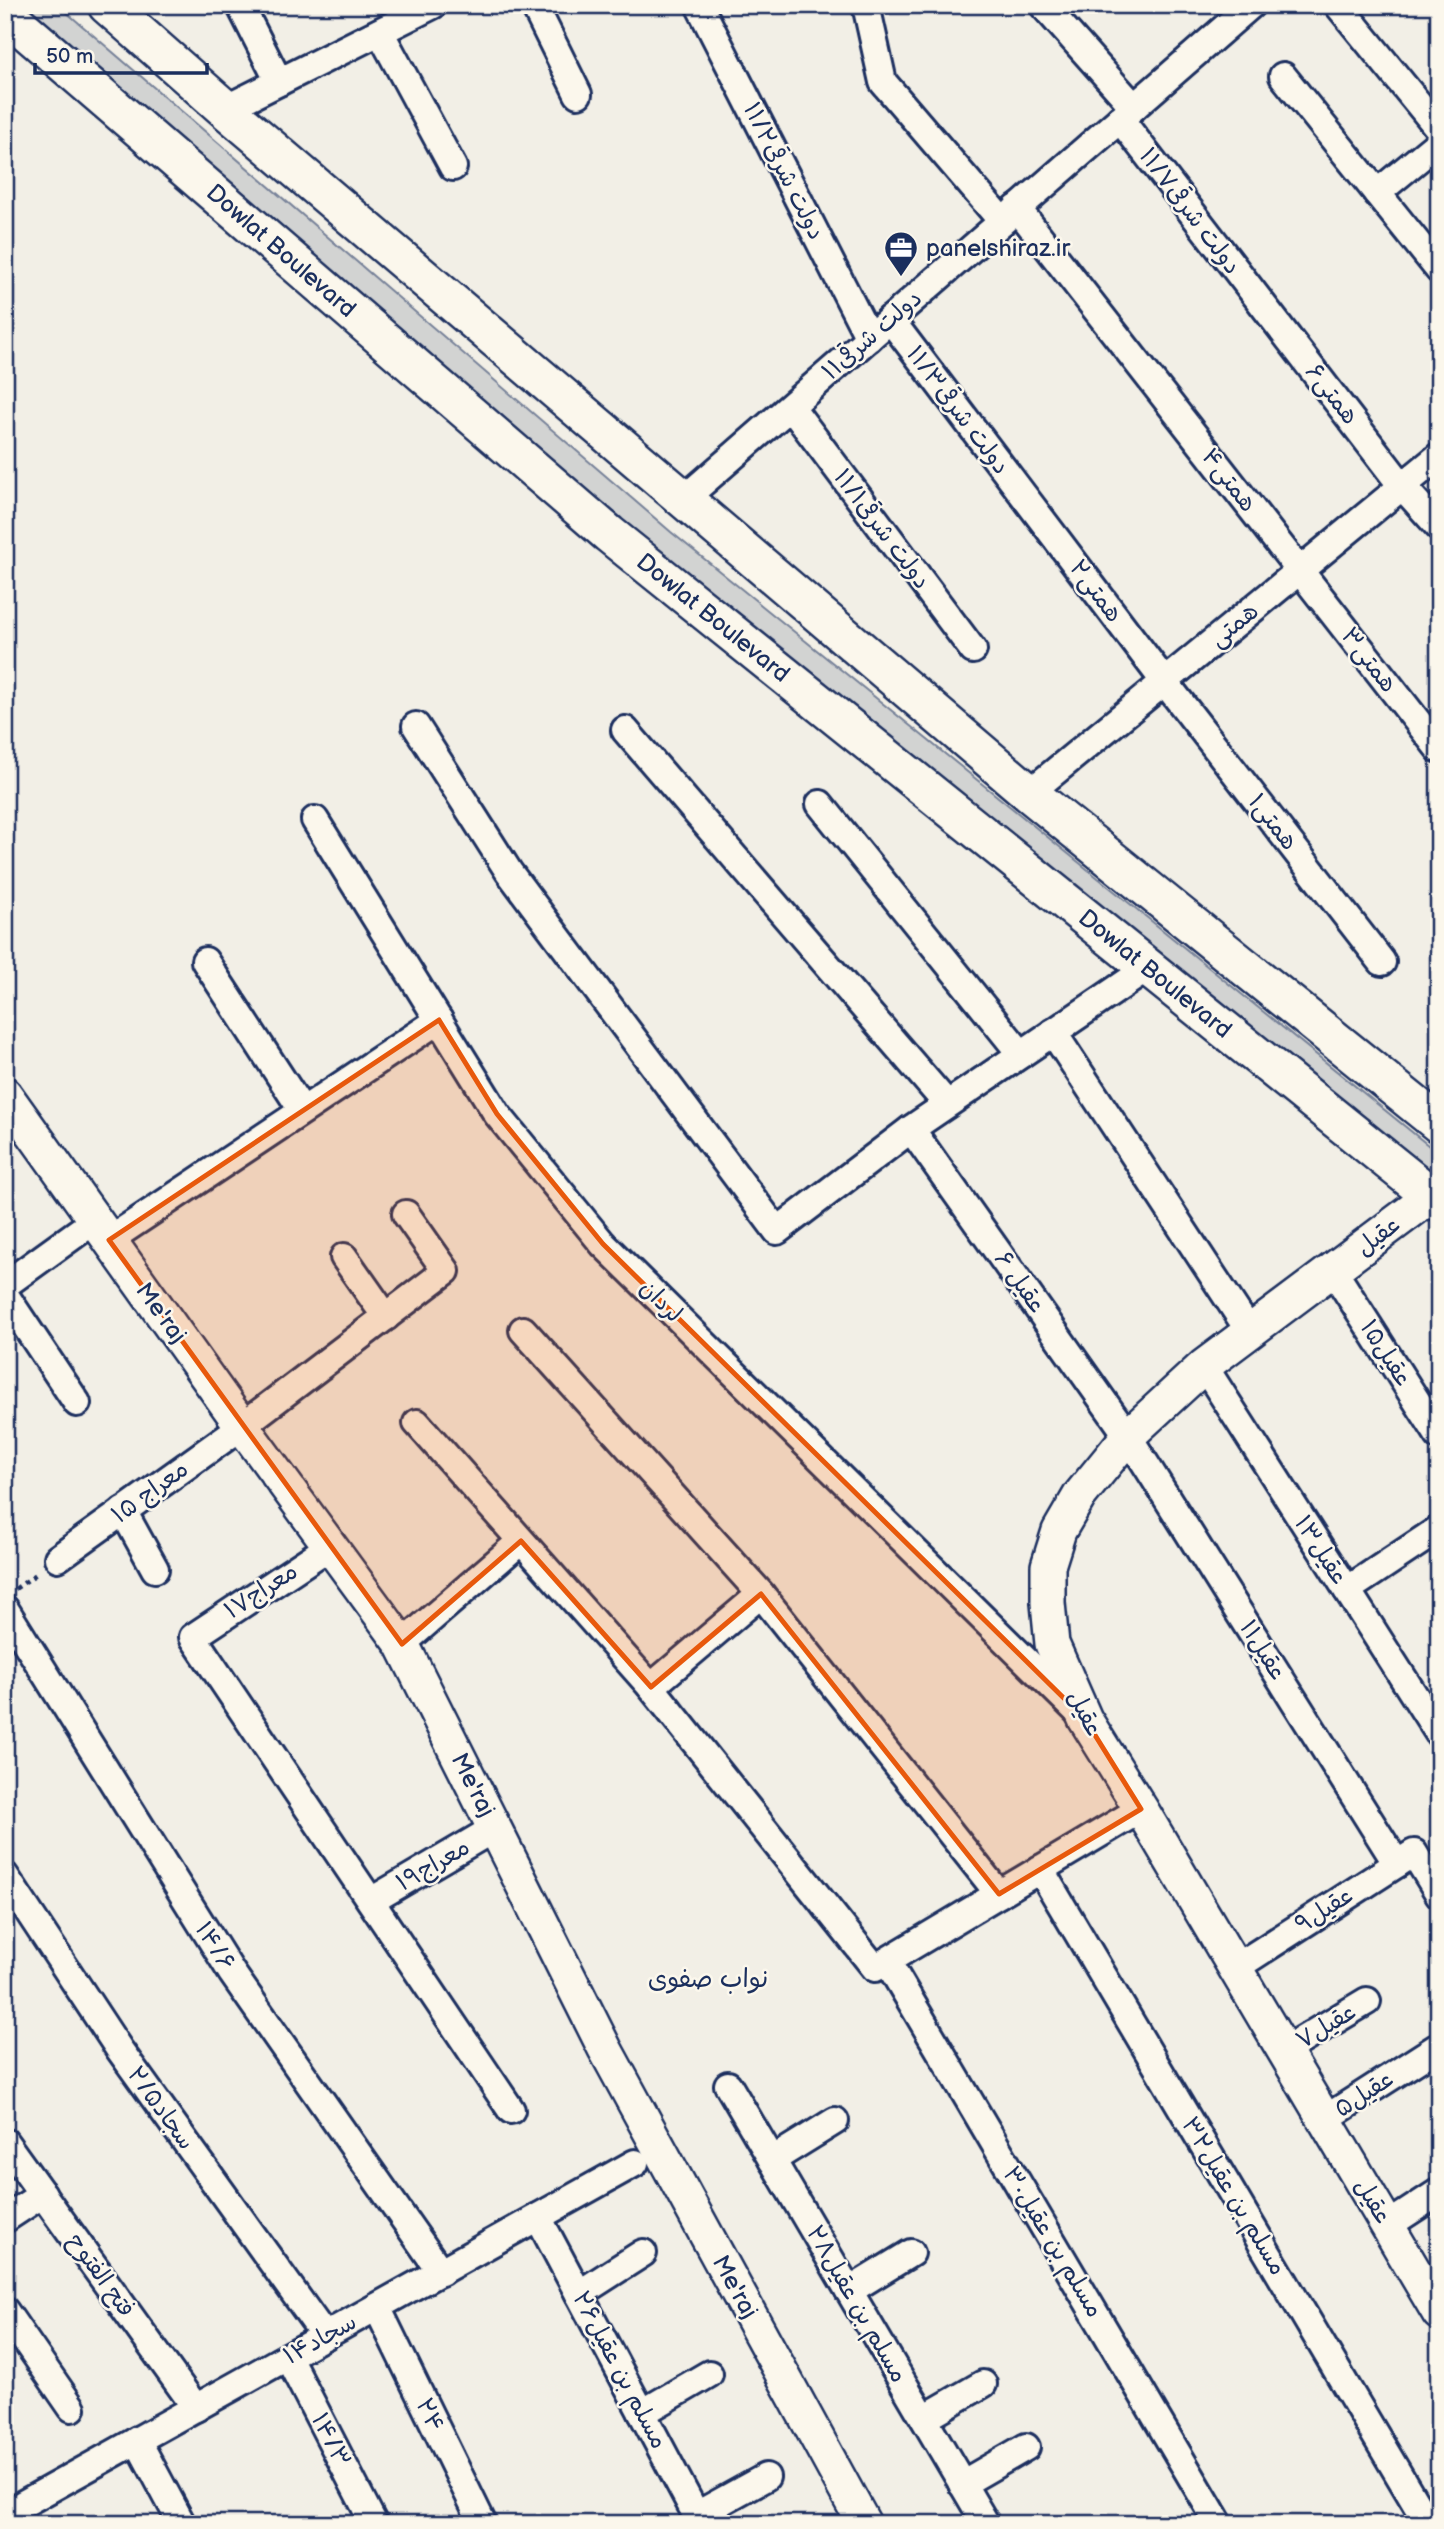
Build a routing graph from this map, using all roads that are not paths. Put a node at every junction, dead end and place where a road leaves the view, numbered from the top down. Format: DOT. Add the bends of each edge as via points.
graph roads {
  1 [pos="107,5"];
  2 [pos="240,5"];
  3 [pos="534,5"];
  4 [pos="699,5"];
  5 [pos="866,5"];
  6 [pos="1043,5"];
  7 [pos="1251,5"];
  8 [pos="1338,5"];
  9 [pos="418,9"];
  10 [pos="5,13"];
  11 [pos="380,32"];
  12 [pos="1283,76"];
  13 [pos="279,82"];
  14 [pos="578,94"];
  15 [pos="225,109"];
  16 [pos="1127,113"];
  17 [pos="1439,129"];
  18 [pos="1439,142"];
  19 [pos="453,167"];
  20 [pos="1377,193"];
  21 [pos="1010,215"];
  22 [pos="1439,270"];
  23 [pos="1261,303"];
  24 [pos="890,319"];
  25 [pos="869,338"];
  26 [pos="790,407"];
  27 [pos="1439,456"];
  28 [pos="1402,486"];
  29 [pos="684,499"];
  30 [pos="1027,500"];
  31 [pos="1439,527"];
  32 [pos="1299,571"];
  33 [pos="973,650"];
  34 [pos="1164,681"];
  35 [pos="416,726"];
  36 [pos="625,730"];
  37 [pos="1439,749"];
  38 [pos="1029,793"];
  39 [pos="820,804"];
  40 [pos="315,820"];
  41 [pos="205,961"];
  42 [pos="1382,962"];
  43 [pos="1148,968"];
  44 [pos="439,1020"];
  45 [pos="1053,1032"];
  46 [pos="1021,1054"];
  47 [pos="5,1094"];
  48 [pos="947,1104"];
  49 [pos="302,1110"];
  50 [pos="1439,1124"];
  51 [pos="911,1129"];
  52 [pos="1435,1199"];
  53 [pos="406,1214"];
  54 [pos="102,1230"];
  55 [pos="344,1257"];
  56 [pos="1333,1270"];
  57 [pos="5,1285"];
  58 [pos="5,1295"];
  59 [pos="386,1317"];
  60 [pos="523,1330"];
  61 [pos="1250,1332"];
  62 [pos="1204,1366"];
  63 [pos="77,1404"];
  64 [pos="417,1423"];
  65 [pos="242,1426"];
  66 [pos="1128,1436"];
  67 [pos="1439,1436"];
  68 [pos="123,1511"];
  69 [pos="1439,1529"];
  70 [pos="521,1541"];
  71 [pos="330,1546"];
  72 [pos="58,1559"];
  73 [pos="155,1569"];
  74 [pos="1347,1590"];
  75 [pos="761,1594"];
  76 [pos="5,1609"];
  77 [pos="402,1644"];
  78 [pos="651,1687"];
  79 [pos="1085,1719"];
  80 [pos="1439,1734"];
  81 [pos="1141,1809"];
  82 [pos="495,1828"];
  83 [pos="1405,1858"];
  84 [pos="1040,1869"];
  85 [pos="5,1875"];
  86 [pos="999,1894"];
  87 [pos="1439,1894"];
  88 [pos="371,1901"];
  89 [pos="887,1961"];
  90 [pos="1235,1968"];
  91 [pos="1367,2001"];
  92 [pos="1439,2046"];
  93 [pos="1284,2051"];
  94 [pos="728,2085"];
  95 [pos="511,2110"];
  96 [pos="1325,2119"];
  97 [pos="835,2121"];
  98 [pos="5,2142"];
  99 [pos="772,2160"];
  100 [pos="635,2163"];
  101 [pos="1439,2192"];
  102 [pos="43,2194"];
  103 [pos="538,2217"];
  104 [pos="5,2219"];
  105 [pos="1387,2226"];
  106 [pos="643,2253"];
  107 [pos="911,2253"];
  108 [pos="441,2272"];
  109 [pos="849,2291"];
  110 [pos="579,2294"];
  111 [pos="377,2307"];
  112 [pos="5,2311"];
  113 [pos="1439,2313"];
  114 [pos="325,2336"];
  115 [pos="288,2357"];
  116 [pos="709,2374"];
  117 [pos="983,2384"];
  118 [pos="72,2408"];
  119 [pos="196,2408"];
  120 [pos="642,2413"];
  121 [pos="924,2418"];
  122 [pos="137,2440"];
  123 [pos="1026,2446"];
  124 [pos="766,2477"];
  125 [pos="962,2484"];
  126 [pos="5,2514"];
  127 [pos="699,2519"];
  128 [pos="182,2524"];
  129 [pos="374,2524"];
  130 [pos="483,2524"];
  131 [pos="864,2524"];
  132 [pos="986,2524"];
  133 [pos="1219,2524"];
  134 [pos="1428,2524"];
  1 -- 15 [label="main road"];
  2 -- 13 [label="street"];
  3 -- 14 [label="street"];
  4 -- 25 [label="street, ۱۱/۲دولت شرقی"];
  5 -- 21 [label="street, ۴همتی" via="883,82"];
  6 -- 16 [label="street, ۱۱/۷دولت شرقی"];
  7 -- 16 [label="street, ۱۱دولت شرقی"];
  8 -- 17 [label="street"];
  9 -- 11 [label="street"];
  10 -- 43 [label="main road, Dowlat Boulevard" via="609,534"];
  11 -- 13 [label="street"];
  11 -- 19 [label="street"];
  12 -- 20 [label="street"];
  13 -- 15 [label="street"];
  15 -- 29 [label="main road"];
  16 -- 21 [label="street, ۱۱دولت شرقی"];
  16 -- 23 [label="street, ۱۱/۷دولت شرقی"];
  18 -- 20 [label="street"];
  20 -- 22 [label="street"];
  21 -- 24 [label="street, ۱۱دولت شرقی"];
  21 -- 32 [label="street, ۴همتی" via="1158,390"];
  23 -- 28 [label="street, ۶همتی"];
  24 -- 25 [label="street, ۱۱دولت شرقی"];
  24 -- 30 [label="street, ۱۱/۳دولت شرقی"];
  25 -- 26 [label="street, ۱۱دولت شرقی"];
  26 -- 29 [label="street, ۱۱دولت شرقی"];
  26 -- 33 [label="street, ۱۱/۱دولت شرقی"];
  27 -- 28 [label="street, همتی"];
  28 -- 31 [label="street, ۶همتی"];
  28 -- 32 [label="street, همتی"];
  29 -- 38 [label="main road"];
  30 -- 34 [label="street, ۲همتی"];
  32 -- 34 [label="street, همتی"];
  32 -- 37 [label="street, ۳همتی"];
  34 -- 38 [label="street, همتی"];
  34 -- 42 [label="street, ۱همتی"];
  35 -- 51 [label="street" via="509,872 777,1231"];
  36 -- 48 [label="street"];
  38 -- 50 [label="main road"];
  39 -- 46 [label="street"];
  40 -- 44 [label="street, لردان"];
  41 -- 49 [label="street"];
  43 -- 45 [label="street"];
  43 -- 52 [label="main road, Dowlat Boulevard"];
  44 -- 49 [label="street"];
  44 -- 79 [label="street, لردان" via="497,1114 603,1244"];
  45 -- 46 [label="street"];
  45 -- 61 [label="street"];
  46 -- 48 [label="street"];
  47 -- 54 [label="street, Me'raj"];
  48 -- 51 [label="street"];
  49 -- 54 [label="street"];
  51 -- 66 [label="street, عقیل ۶"];
  52 -- 56 [label="street, عقیل"];
  53 -- 59 [label="street, معراج ۱۵" via="446,1271"];
  54 -- 57 [label="street"];
  54 -- 65 [label="street, Me'raj"];
  55 -- 59 [label="street"];
  56 -- 61 [label="street, عقیل"];
  56 -- 67 [label="street, عقیل۱۵"];
  58 -- 63 [label="street"];
  59 -- 65 [label="street, معراج ۱۵"];
  60 -- 75 [label="street"];
  61 -- 62 [label="street, عقیل"];
  62 -- 66 [label="street, عقیل"];
  62 -- 74 [label="street, عقیل۱۳"];
  64 -- 70 [label="street"];
  65 -- 68 [label="street, معراج ۱۵"];
  65 -- 71 [label="street, Me'raj"];
  66 -- 79 [label="street, عقیل" via="1080,1495 1059,1531 1048,1566 1052,1644"];
  66 -- 83 [label="street, عقیل۱۱"];
  68 -- 72 [label="street, معراج ۱۵"];
  68 -- 73 [label="street"];
  69 -- 74 [label="street"];
  70 -- 77 [label="street"];
  70 -- 78 [label="street"];
  71 -- 77 [label="street, Me'raj"];
  71 -- 88 [label="street, معراج۱۷" via="193,1637"];
  74 -- 80 [label="street, عقیل۱۳"];
  75 -- 78 [label="street"];
  75 -- 86 [label="street"];
  76 -- 108 [label="street, ۱۴/۶" via="232,1973"];
  77 -- 82 [label="street, Me'raj"];
  78 -- 89 [label="street" via="875,1968"];
  79 -- 81 [label="street, عقیل"];
  81 -- 84 [label="street"];
  81 -- 90 [label="street, عقیل"];
  82 -- 88 [label="street, معراج۱۹"];
  82 -- 131 [label="street, Me'raj" via="605,2049"];
  83 -- 87 [label="street, عقیل۱۱"];
  83 -- 90 [label="street, عقیل۹"];
  84 -- 86 [label="street"];
  84 -- 134 [label="street, مسلم بن عقیل۳۲"];
  85 -- 114 [label="street, ۲/۵سجاد" via="119,2049"];
  86 -- 89 [label="street"];
  88 -- 95 [label="street"];
  89 -- 133 [label="street, مسلم بن عقیل۳۰"];
  90 -- 93 [label="street, عقیل"];
  91 -- 93 [label="street, عقیل۷"];
  92 -- 96 [label="street, عقیل۵"];
  93 -- 96 [label="street, عقیل"];
  94 -- 99 [label="street, مسلم بن عقیل۲۸"];
  96 -- 105 [label="street, عقیل"];
  97 -- 99 [label="street"];
  98 -- 102 [label="street, فتح الفتوح"];
  99 -- 109 [label="street, مسلم بن عقیل۲۸"];
  100 -- 103 [label="street, ۱۴سجاد"];
  101 -- 105 [label="street"];
  102 -- 104 [label="street"];
  102 -- 119 [label="street, فتح الفتوح"];
  103 -- 108 [label="street, ۱۴سجاد"];
  103 -- 110 [label="street, مسلم بن عقیل۲۶"];
  105 -- 113 [label="street, عقیل"];
  106 -- 110 [label="street"];
  107 -- 109 [label="street"];
  108 -- 111 [label="street, ۱۴سجاد"];
  109 -- 121 [label="street, مسلم بن عقیل۲۸"];
  110 -- 120 [label="street, مسلم بن عقیل۲۶"];
  111 -- 114 [label="street, ۱۴سجاد"];
  111 -- 130 [label="street, ۲۴"];
  112 -- 118 [label="street"];
  114 -- 115 [label="street, ۱۴سجاد"];
  115 -- 119 [label="street, ۱۴سجاد"];
  115 -- 129 [label="street, ۱۴/۳"];
  116 -- 120 [label="street"];
  117 -- 121 [label="street"];
  119 -- 122 [label="street, ۱۴سجاد"];
  120 -- 127 [label="street, مسلم بن عقیل۲۶"];
  121 -- 125 [label="street, مسلم بن عقیل۲۸"];
  122 -- 126 [label="street, ۱۴سجاد"];
  122 -- 128 [label="street"];
  123 -- 125 [label="street"];
  124 -- 127 [label="street"];
  125 -- 132 [label="street, مسلم بن عقیل۲۸"];
}
